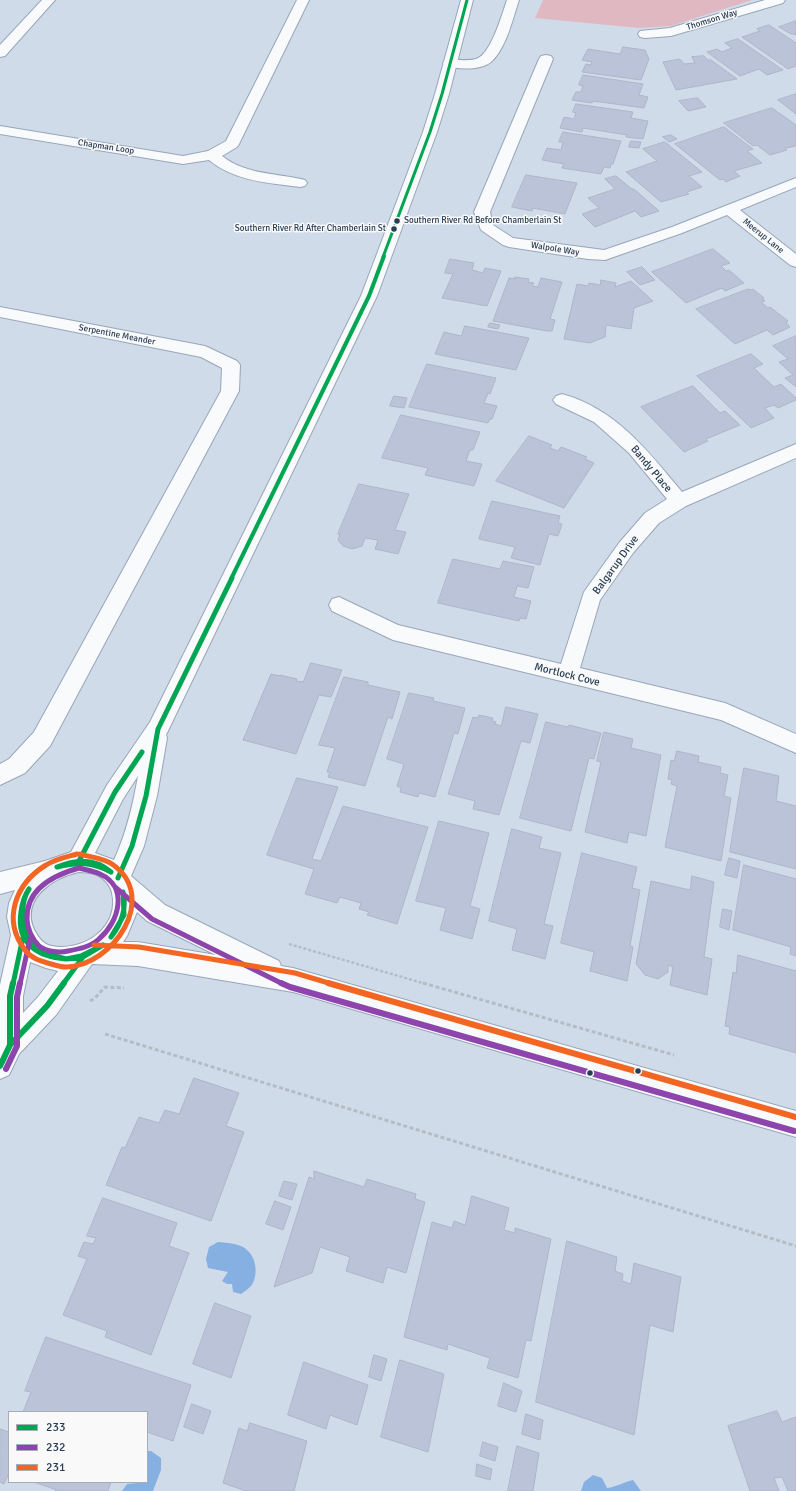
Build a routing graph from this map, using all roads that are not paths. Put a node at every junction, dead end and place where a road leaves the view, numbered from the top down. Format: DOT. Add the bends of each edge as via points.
graph roads {
  1 [pos="49,0"];
  2 [pos="303,0"];
  3 [pos="467,0"];
  4 [pos="513,0"];
  5 [pos="779,0"];
  6 [pos="645,34"];
  7 [pos="0,53"];
  8 [pos="546,59"];
  9 [pos="450,63"];
  10 [pos="0,130"];
  11 [pos="212,155"];
  12 [pos="796,182"];
  13 [pos="300,183"];
  14 [pos="730,210"];
  15 [pos="796,262"];
  16 [pos="0,312"];
  17 [pos="562,400"];
  18 [pos="796,451"];
  19 [pos="679,501"];
  20 [pos="339,605"];
  21 [pos="568,675"];
  22 [pos="158,729"];
  23 [pos="796,744"];
  24 [pos="0,775"];
  25 [pos="79,861"];
  26 [pos="44,872"];
  27 [pos="119,880"];
  28 [pos="0,883"];
  29 [pos="14,928"];
  30 [pos="88,954"];
  31 [pos="293,980"];
  32 [pos="5,1056"];
  33 [pos="796,1124"];
  1 -- 7 [label="street"];
  2 -- 11 [label="street, Chapman Loop" via="232,144"];
  3 -- 9 [label="street"];
  4 -- 9 [label="street" via="498,40 487,59 479,62"];
  5 -- 6 [label="street, Thomson Way" via="671,32"];
  8 -- 14 [label="street, Walpole Way" via="482,212 486,227 509,242 588,254 604,254"];
  9 -- 22 [label="street" via="427,138 369,296"];
  10 -- 11 [label="street, Chapman Loop" via="183,160"];
  11 -- 13 [label="street" via="218,162 248,174"];
  12 -- 14 [label="street, Walpole Way"];
  14 -- 15 [label="street, Meerup Lane"];
  16 -- 24 [label="street, Serpentine Meander" via="205,352 231,365 230,391 42,739 17,766"];
  17 -- 19 [label="street, Bandy Place" via="600,418 636,448"];
  18 -- 19 [label="street, Balgarup Drive"];
  19 -- 21 [label="street, Balgarup Drive" via="652,518 626,548 592,598"];
  20 -- 21 [label="street, Mortlock Cove" via="393,632"];
  21 -- 23 [label="street, Mortlock Cove" via="725,712"];
  22 -- 25 [label="street" via="115,792"];
  22 -- 27 [label="street" via="146,796"];
  25 -- 26 [label="street" via="61,864"];
  25 -- 27 [label="street" via="93,862 106,867"];
  26 -- 28 [label="street"];
  26 -- 29 [label="street" via="23,897"];
  27 -- 30 [label="street" via="125,897 124,915 110,939"];
  27 -- 31 [label="street" via="156,913"];
  29 -- 30 [label="street" via="33,949 47,958 64,960"];
  29 -- 32 [label="street"];
  30 -- 31 [label="street" via="138,954"];
  30 -- 32 [label="street"];
  31 -- 33 [label="street"];
}
